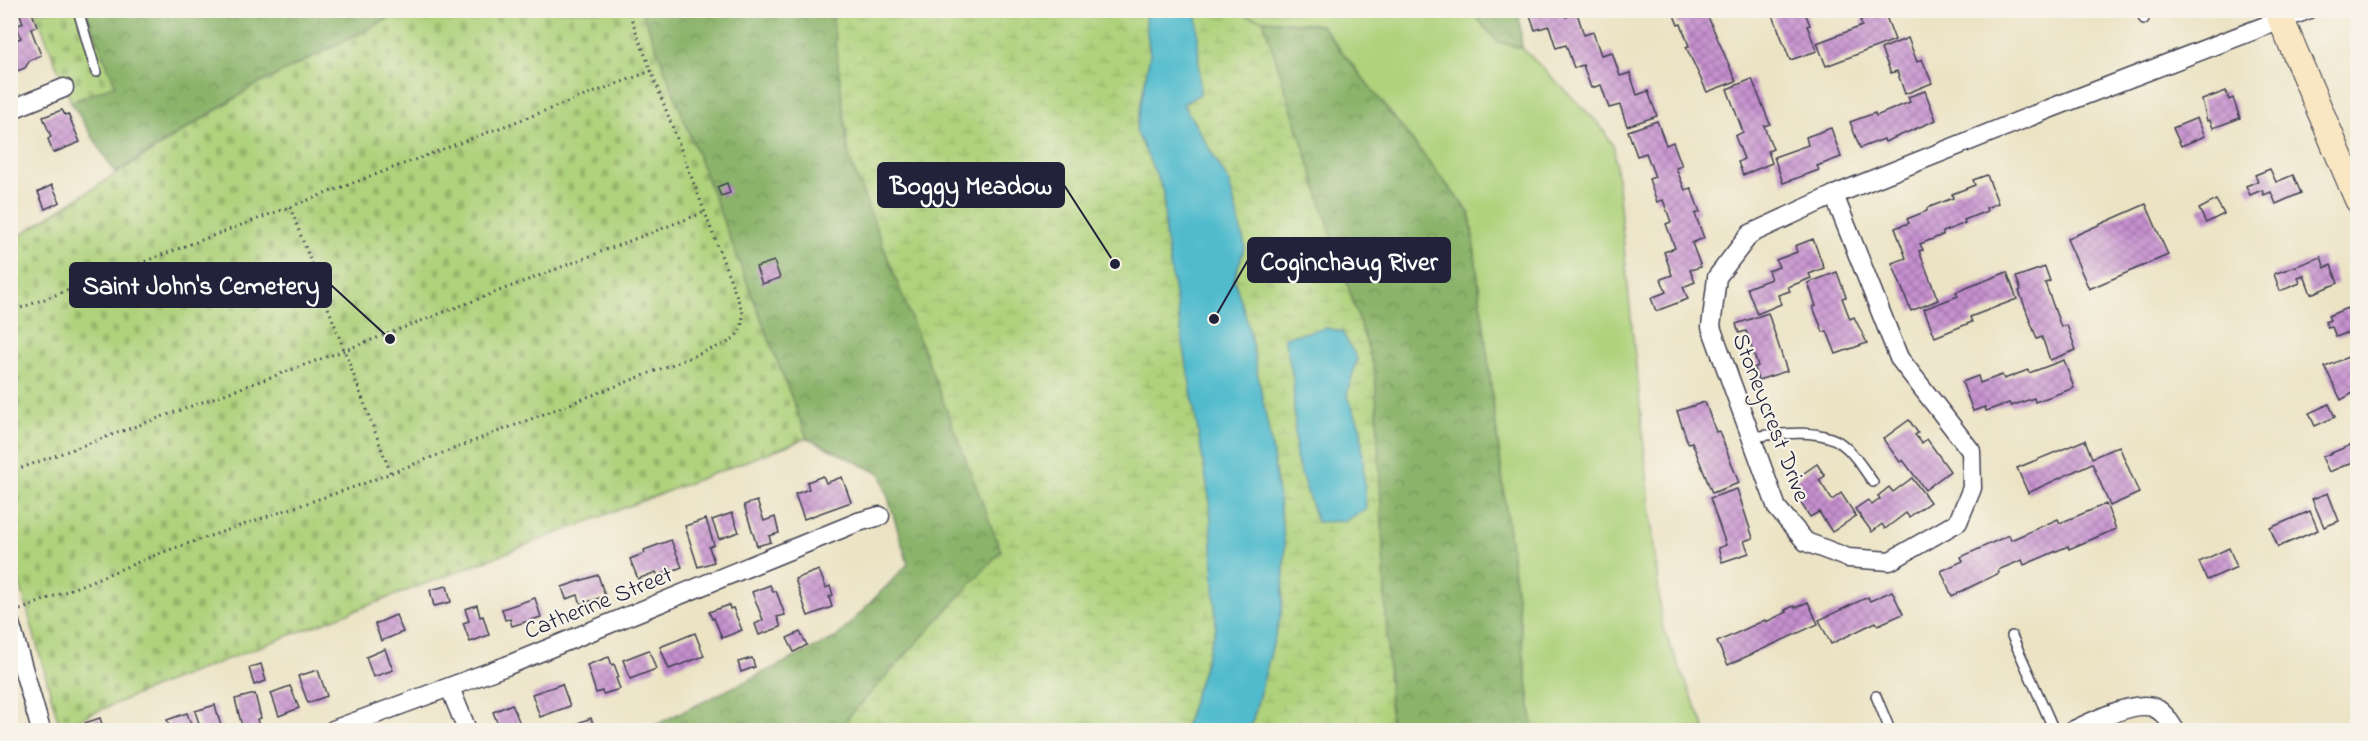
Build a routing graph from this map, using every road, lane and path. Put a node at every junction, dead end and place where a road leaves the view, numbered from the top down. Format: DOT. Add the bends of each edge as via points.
graph roads {
  1 [pos="78,10"];
  2 [pos="628,10"];
  3 [pos="2307,10"];
  4 [pos="2279,16"];
  5 [pos="651,70"];
  6 [pos="96,72"];
  7 [pos="64,88"];
  8 [pos="10,110"];
  9 [pos="1834,195"];
  10 [pos="2358,200"];
  11 [pos="290,207"];
  12 [pos="705,213"];
  13 [pos="10,312"];
  14 [pos="344,350"];
  15 [pos="1751,437"];
  16 [pos="10,472"];
  17 [pos="391,474"];
  18 [pos="1873,482"];
  19 [pos="880,516"];
  20 [pos="10,614"];
  21 [pos="10,623"];
  22 [pos="2012,636"];
  23 [pos="450,688"];
  24 [pos="1876,696"];
  25 [pos="41,730"];
  26 [pos="333,730"];
  27 [pos="466,730"];
  28 [pos="1890,730"];
  29 [pos="2054,730"];
  30 [pos="2074,730"];
  31 [pos="2175,730"];
  1 -- 6 [label="lane"];
  2 -- 5 [label="path"];
  3 -- 4 [label="street, Stoneycrest Drive"];
  4 -- 9 [label="street, Stoneycrest Drive"];
  4 -- 10 [label="main road"];
  5 -- 11 [label="path"];
  5 -- 12 [label="path"];
  7 -- 8 [label="street"];
  9 -- 15 [label="street, Stoneycrest Drive" via="1750,234 1717,277 1711,327"];
  9 -- 15 [label="street, Stoneycrest Drive" via="1899,358 1971,450 1972,488 1958,522 1890,561 1848,558 1806,542 1777,508"];
  11 -- 13 [label="path"];
  11 -- 14 [label="path"];
  12 -- 14 [label="path"];
  12 -- 17 [label="path" via="743,313 743,327 736,338"];
  14 -- 16 [label="path"];
  14 -- 17 [label="path"];
  15 -- 18 [label="lane" via="1788,433 1826,436 1843,444"];
  17 -- 20 [label="path" via="163,552"];
  19 -- 23 [label="street, Catherine Street"];
  21 -- 25 [label="street"];
  22 -- 29 [label="lane"];
  23 -- 26 [label="street, Catherine Street"];
  23 -- 27 [label="street"];
  24 -- 28 [label="lane"];
  30 -- 31 [label="street" via="2147,706 2163,713"];
}
